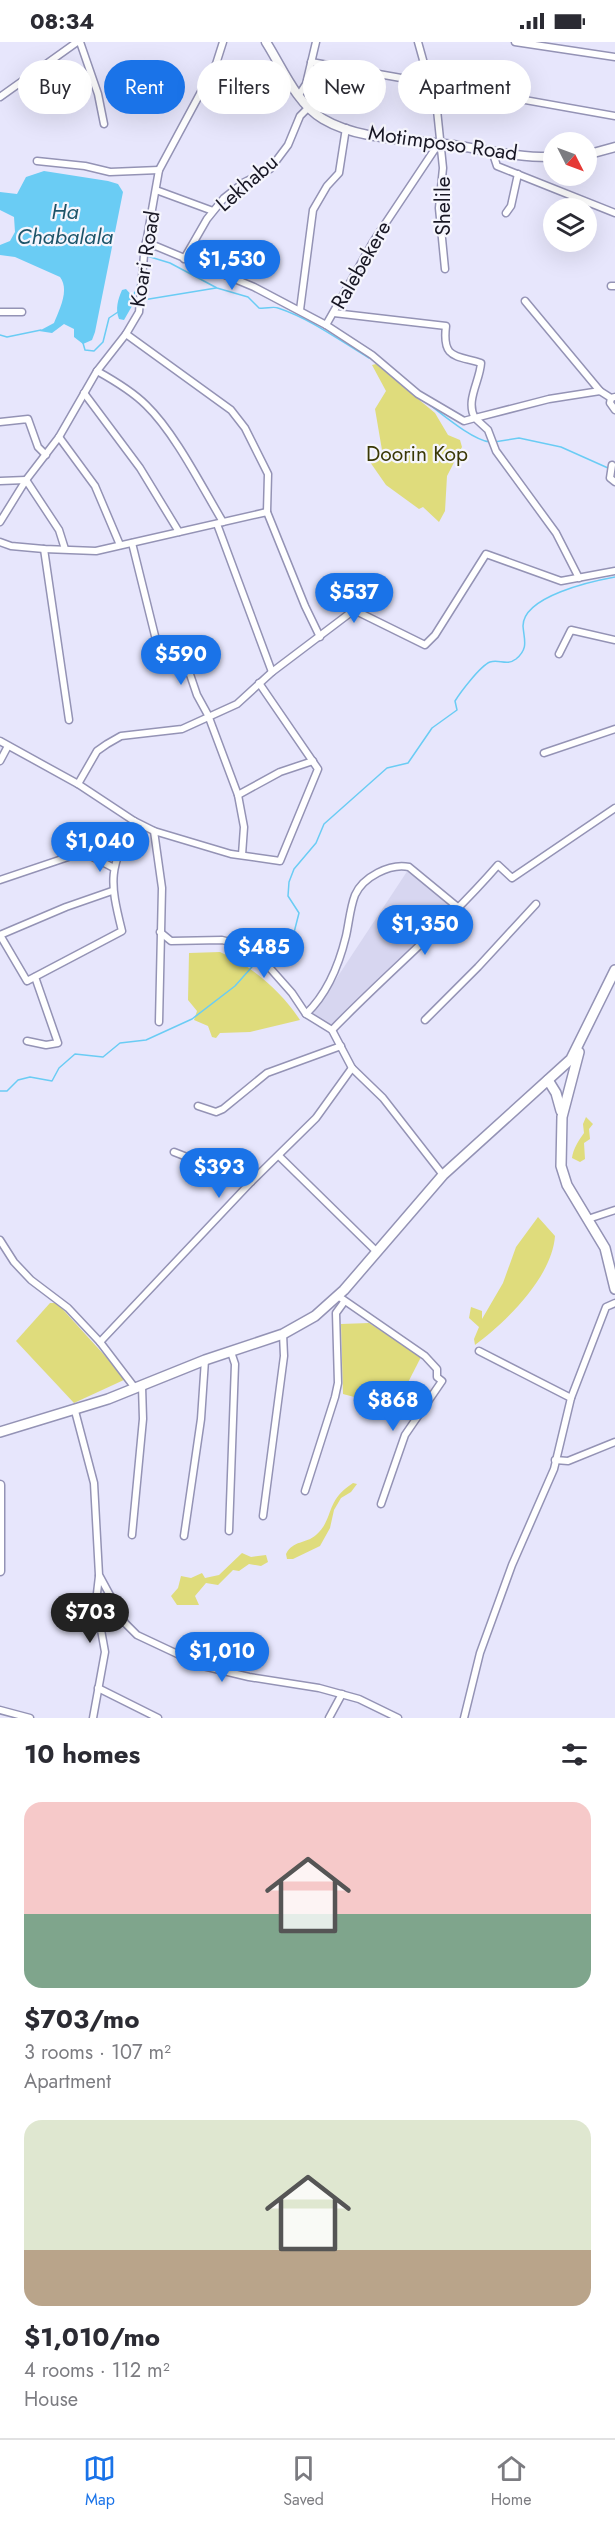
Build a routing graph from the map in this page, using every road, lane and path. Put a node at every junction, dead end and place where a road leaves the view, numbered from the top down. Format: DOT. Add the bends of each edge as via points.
graph roads {
  1 [pos="78,42"];
  2 [pos="223,42"];
  3 [pos="266,42"];
  4 [pos="316,42"];
  5 [pos="418,42"];
  6 [pos="515,42"];
  7 [pos="615,57"];
  8 [pos="312,60"];
  9 [pos="423,60"];
  10 [pos="303,92"];
  11 [pos="299,95"];
  12 [pos="0,97"];
  13 [pos="303,100"];
  14 [pos="531,101"];
  15 [pos="303,113"];
  16 [pos="317,114"];
  17 [pos="437,114"];
  18 [pos="615,116"];
  19 [pos="104,124"];
  20 [pos="346,127"];
  21 [pos="439,143"];
  22 [pos="615,147"];
  23 [pos="492,151"];
  24 [pos="597,152"];
  25 [pos="543,156"];
  26 [pos="37,161"];
  27 [pos="159,170"];
  28 [pos="518,174"];
  29 [pos="156,190"];
  30 [pos="213,211"];
  31 [pos="506,213"];
  32 [pos="615,213"];
  33 [pos="146,242"];
  34 [pos="184,259"];
  35 [pos="445,269"];
  36 [pos="525,301"];
  37 [pos="300,310"];
  38 [pos="0,312"];
  39 [pos="22,312"];
  40 [pos="334,313"];
  41 [pos="326,325"];
  42 [pos="126,334"];
  43 [pos="97,371"];
  44 [pos="600,391"];
  45 [pos="84,393"];
  46 [pos="613,397"];
  47 [pos="615,410"];
  48 [pos="475,418"];
  49 [pos="0,422"];
  50 [pos="59,437"];
  51 [pos="46,455"];
  52 [pos="612,465"];
  53 [pos="26,480"];
  54 [pos="0,481"];
  55 [pos="615,482"];
  56 [pos="3,511"];
  57 [pos="267,512"];
  58 [pos="0,522"];
  59 [pos="220,523"];
  60 [pos="179,532"];
  61 [pos="0,542"];
  62 [pos="132,543"];
  63 [pos="120,545"];
  64 [pos="44,549"];
  65 [pos="65,549"];
  66 [pos="615,571"];
  67 [pos="579,578"];
  68 [pos="320,637"];
  69 [pos="615,640"];
  70 [pos="559,654"];
  71 [pos="272,672"];
  72 [pos="259,683"];
  73 [pos="208,715"];
  74 [pos="69,720"];
  75 [pos="615,729"];
  76 [pos="0,741"];
  77 [pos="8,746"];
  78 [pos="544,753"];
  79 [pos="0,761"];
  80 [pos="313,761"];
  81 [pos="78,784"];
  82 [pos="238,795"];
  83 [pos="615,808"];
  84 [pos="134,821"];
  85 [pos="154,831"];
  86 [pos="242,855"];
  87 [pos="112,867"];
  88 [pos="0,880"];
  89 [pos="112,891"];
  90 [pos="536,904"];
  91 [pos="460,909"];
  92 [pos="160,932"];
  93 [pos="0,935"];
  94 [pos="615,970"];
  95 [pos="35,977"];
  96 [pos="306,1014"];
  97 [pos="425,1020"];
  98 [pos="159,1022"];
  99 [pos="332,1030"];
  100 [pos="27,1041"];
  101 [pos="580,1045"];
  102 [pos="341,1046"];
  103 [pos="352,1068"];
  104 [pos="552,1077"];
  105 [pos="566,1099"];
  106 [pos="198,1106"];
  107 [pos="562,1117"];
  108 [pos="174,1152"];
  109 [pos="279,1156"];
  110 [pos="443,1175"];
  111 [pos="251,1182"];
  112 [pos="615,1210"];
  113 [pos="588,1219"];
  114 [pos="0,1240"];
  115 [pos="377,1252"];
  116 [pos="615,1289"];
  117 [pos="341,1299"];
  118 [pos="615,1303"];
  119 [pos="283,1334"];
  120 [pos="100,1342"];
  121 [pos="479,1350"];
  122 [pos="231,1352"];
  123 [pos="205,1360"];
  124 [pos="139,1387"];
  125 [pos="571,1398"];
  126 [pos="75,1411"];
  127 [pos="0,1432"];
  128 [pos="615,1443"];
  129 [pos="555,1460"];
  130 [pos="0,1485"];
  131 [pos="305,1491"];
  132 [pos="381,1504"];
  133 [pos="263,1515"];
  134 [pos="229,1530"];
  135 [pos="132,1534"];
  136 [pos="184,1536"];
  137 [pos="0,1571"];
  138 [pos="99,1575"];
  139 [pos="98,1688"];
  140 [pos="342,1694"];
  141 [pos="0,1710"];
  142 [pos="30,1718"];
  143 [pos="93,1718"];
  144 [pos="158,1718"];
  145 [pos="329,1718"];
  146 [pos="398,1718"];
  147 [pos="464,1718"];
  1 -- 12 [label="street"];
  1 -- 19 [label="street" via="98,94"];
  2 -- 27 [label="street, Koari Road" via="216,64"];
  3 -- 11 [label="street, Motimposo Road"];
  4 -- 8 [label="street"];
  5 -- 9 [label="street"];
  6 -- 7 [label="street"];
  10 -- 11 [label="street"];
  11 -- 13 [label="street, Motimposo Road"];
  14 -- 18 [label="street"];
  15 -- 30 [label="street, Lekhabu" via="288,145 270,169 243,183"];
  16 -- 20 [label="street, Motimposo Road"];
  17 -- 21 [label="street"];
  20 -- 21 [label="street, Motimposo Road"];
  20 -- 37 [label="street" via="339,173 313,210"];
  21 -- 23 [label="street, Motimposo Road"];
  21 -- 35 [label="street, Shelile" via="443,168 439,208"];
  21 -- 40 [label="street, Ralebekere" via="372,242"];
  22 -- 24 [label="street"];
  23 -- 25 [label="street, Motimposo Road"];
  23 -- 28 [label="street" via="497,166"];
  26 -- 27 [label="street" via="110,172"];
  27 -- 29 [label="street, Koari Road"];
  28 -- 31 [label="street" via="512,206"];
  28 -- 32 [label="street"];
  29 -- 30 [label="street"];
  29 -- 33 [label="street, Koari Road"];
  30 -- 34 [label="street, Lekhabu"];
  33 -- 34 [label="street"];
  33 -- 42 [label="street, Koari Road" via="139,312"];
  34 -- 37 [label="street"];
  36 -- 44 [label="street"];
  37 -- 41 [label="street"];
  38 -- 39 [label="street"];
  40 -- 41 [label="street, Ralebekere"];
  40 -- 48 [label="street" via="446,326 444,341 448,352 481,363 472,401"];
  41 -- 48 [label="street, Ralebekere" via="433,403 464,421"];
  42 -- 43 [label="street, Koari Road"];
  42 -- 57 [label="street" via="231,410 245,428 268,474"];
  43 -- 45 [label="street, Koari Road"];
  43 -- 59 [label="street" via="148,406 187,461"];
  44 -- 46 [label="street"];
  44 -- 48 [label="street"];
  45 -- 50 [label="street, Koari Road"];
  45 -- 60 [label="street" via="140,468"];
  46 -- 47 [label="street" via="610,403"];
  48 -- 67 [label="street" via="488,430 496,451 556,533"];
  49 -- 51 [label="street" via="28,419 38,447"];
  50 -- 51 [label="street, Koari Road"];
  50 -- 63 [label="street" via="95,486"];
  51 -- 53 [label="street, Koari Road"];
  52 -- 55 [label="street" via="610,478"];
  53 -- 54 [label="street"];
  53 -- 56 [label="street, Koari Road"];
  53 -- 65 [label="street" via="59,530"];
  56 -- 58 [label="street, Koari Road"];
  57 -- 59 [label="street"];
  57 -- 68 [label="street"];
  59 -- 60 [label="street"];
  59 -- 71 [label="street"];
  60 -- 62 [label="street"];
  61 -- 64 [label="street"];
  62 -- 63 [label="street"];
  62 -- 73 [label="street" via="159,652 180,645"];
  63 -- 65 [label="street" via="96,551"];
  64 -- 65 [label="street"];
  64 -- 74 [label="street"];
  66 -- 67 [label="street"];
  67 -- 68 [label="street" via="561,581 486,554 425,645 354,610"];
  68 -- 71 [label="street"];
  69 -- 70 [label="street" via="571,630"];
  71 -- 72 [label="street"];
  72 -- 73 [label="street" via="237,704"];
  72 -- 80 [label="street"];
  73 -- 81 [label="street" via="182,729 121,736 97,751"];
  73 -- 82 [label="street"];
  75 -- 78 [label="street"];
  76 -- 77 [label="street"];
  77 -- 79 [label="street"];
  77 -- 81 [label="street"];
  80 -- 82 [label="street" via="280,772"];
  80 -- 86 [label="street" via="318,774 280,861"];
  81 -- 84 [label="street"];
  82 -- 86 [label="street" via="244,827"];
  83 -- 91 [label="street" via="512,878 498,865"];
  84 -- 85 [label="street"];
  84 -- 87 [label="street"];
  85 -- 86 [label="street"];
  85 -- 92 [label="street" via="162,876"];
  87 -- 88 [label="street" via="83,852"];
  87 -- 89 [label="street"];
  89 -- 93 [label="street"];
  89 -- 95 [label="street" via="122,931"];
  90 -- 97 [label="street"];
  91 -- 96 [label="street" via="410,867 400,865 373,876 356,894 331,980"];
  91 -- 99 [label="street"];
  92 -- 96 [label="street" via="171,941 214,939 242,945 261,958"];
  92 -- 98 [label="street"];
  93 -- 95 [label="street" via="27,981"];
  94 -- 101 [label="main road"];
  95 -- 100 [label="street" via="58,1043"];
  96 -- 99 [label="street"];
  99 -- 102 [label="street"];
  101 -- 104 [label="main road" via="572,1059"];
  101 -- 105 [label="main road"];
  102 -- 103 [label="street"];
  102 -- 106 [label="street" via="267,1073 216,1112"];
  103 -- 109 [label="street" via="315,1118"];
  103 -- 110 [label="street" via="383,1098"];
  104 -- 105 [label="main road"];
  104 -- 107 [label="main road"];
  104 -- 110 [label="main road"];
  105 -- 107 [label="main road"];
  107 -- 113 [label="main road" via="561,1166 567,1185"];
  108 -- 111 [label="street"];
  109 -- 111 [label="street"];
  109 -- 115 [label="street"];
  110 -- 115 [label="main road"];
  111 -- 120 [label="street"];
  112 -- 113 [label="street"];
  113 -- 116 [label="main road" via="605,1248"];
  114 -- 120 [label="street" via="31,1280 68,1308"];
  115 -- 117 [label="main road"];
  117 -- 119 [label="main road"];
  117 -- 131 [label="street" via="336,1313 336,1397"];
  117 -- 132 [label="street" via="425,1356 442,1381 405,1435"];
  118 -- 125 [label="street" via="606,1307"];
  119 -- 122 [label="main road"];
  119 -- 133 [label="street" via="284,1356"];
  120 -- 124 [label="street"];
  121 -- 125 [label="street"];
  122 -- 123 [label="main road"];
  122 -- 134 [label="street" via="235,1364"];
  123 -- 124 [label="main road"];
  123 -- 136 [label="street" via="201,1419"];
  124 -- 126 [label="main road"];
  124 -- 135 [label="street" via="143,1419"];
  125 -- 129 [label="street"];
  126 -- 127 [label="main road"];
  126 -- 138 [label="street" via="94,1483"];
  128 -- 129 [label="street" via="568,1461"];
  129 -- 147 [label="street" via="480,1653"];
  130 -- 137 [label="street"];
  138 -- 139 [label="street" via="96,1602 105,1652"];
  138 -- 140 [label="street" via="125,1623 137,1635 203,1666"];
  139 -- 143 [label="street"];
  139 -- 144 [label="street"];
  140 -- 145 [label="street"];
  140 -- 146 [label="street"];
  141 -- 142 [label="street"];
}
